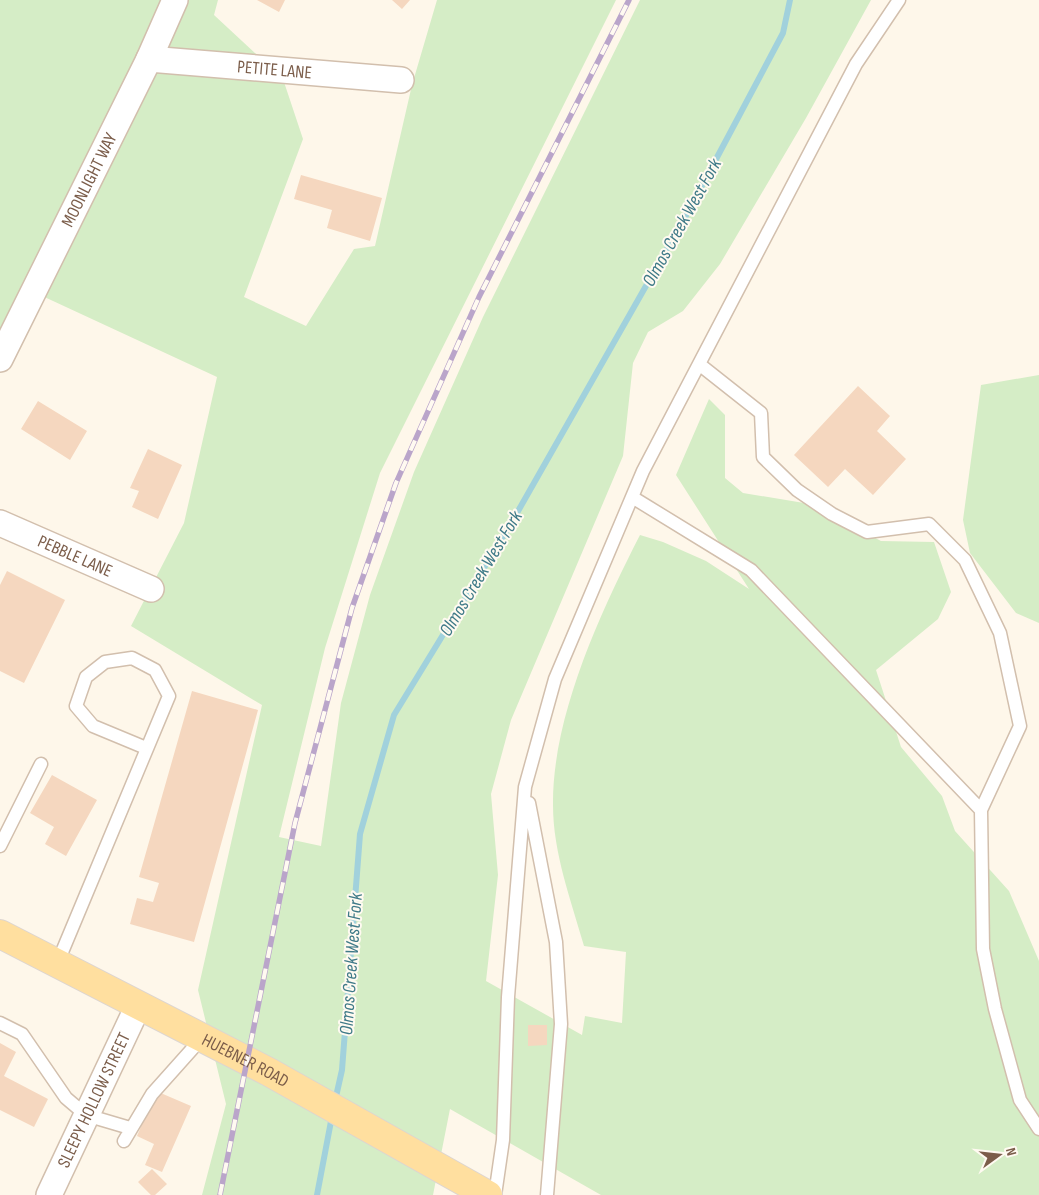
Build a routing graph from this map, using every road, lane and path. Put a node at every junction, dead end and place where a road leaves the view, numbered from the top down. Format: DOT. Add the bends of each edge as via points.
graph roads {
  1 [pos="175,0"];
  2 [pos="898,0"];
  3 [pos="149,59"];
  4 [pos="400,80"];
  5 [pos="0,359"];
  6 [pos="699,364"];
  7 [pos="632,497"];
  8 [pos="0,523"];
  9 [pos="151,589"];
  10 [pos="146,748"];
  11 [pos="41,764"];
  12 [pos="525,787"];
  13 [pos="981,810"];
  14 [pos="0,846"];
  15 [pos="0,934"];
  16 [pos="57,964"];
  17 [pos="138,1006"];
  18 [pos="0,1023"];
  19 [pos="202,1038"];
  20 [pos="86,1115"];
  21 [pos="130,1128"];
  22 [pos="1039,1129"];
  23 [pos="124,1140"];
  24 [pos="49,1195"];
  25 [pos="488,1195"];
  26 [pos="495,1195"];
  27 [pos="548,1195"];
  1 -- 3 [label="street, MOONLIGHT WAY"];
  2 -- 6 [label="lane" via="856,64"];
  3 -- 4 [label="street, PETITE LANE"];
  3 -- 5 [label="street, MOONLIGHT WAY"];
  6 -- 7 [label="lane" via="642,471"];
  6 -- 13 [label="lane" via="761,413 763,457 797,490 832,514 867,532 929,524 965,560 1000,633 1020,726"];
  7 -- 12 [label="lane" via="555,679"];
  7 -- 13 [label="lane" via="751,570"];
  8 -- 9 [label="street, PEBBLE LANE"];
  10 -- 10 [label="lane" via="169,696 155,670 132,658 105,662 86,677 76,706 93,726"];
  10 -- 16 [label="lane"];
  11 -- 14 [label="lane"];
  12 -- 26 [label="lane" via="508,997 502,1140"];
  12 -- 27 [label="lane" via="556,942 561,1024"];
  13 -- 22 [label="lane" via="983,949 994,1009 1020,1100"];
  15 -- 16 [label="main road, HUEBNER ROAD"];
  16 -- 17 [label="main road, HUEBNER ROAD"];
  17 -- 19 [label="main road, HUEBNER ROAD"];
  17 -- 20 [label="street, SLEEPY HOLLOW STREET"];
  18 -- 20 [label="lane" via="22,1034 66,1098"];
  19 -- 21 [label="lane" via="152,1094"];
  19 -- 25 [label="main road, HUEBNER ROAD"];
  20 -- 21 [label="lane"];
  20 -- 24 [label="street, SLEEPY HOLLOW STREET"];
  21 -- 23 [label="lane"];
}
